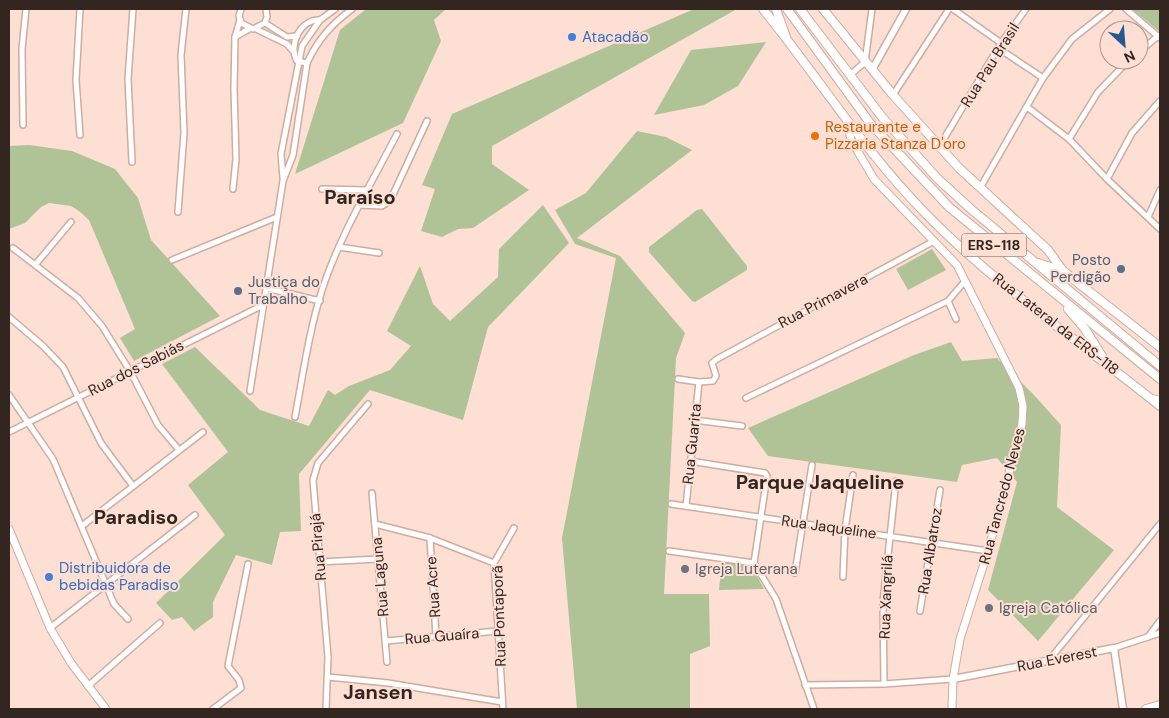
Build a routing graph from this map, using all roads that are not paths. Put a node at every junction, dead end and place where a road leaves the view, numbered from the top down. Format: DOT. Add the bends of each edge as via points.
graph roads {
  1 [pos="26,9"];
  2 [pos="80,9"];
  3 [pos="133,9"];
  4 [pos="186,9"];
  5 [pos="241,9"];
  6 [pos="266,9"];
  7 [pos="335,9"];
  8 [pos="352,9"];
  9 [pos="763,9"];
  10 [pos="776,9"];
  11 [pos="787,9"];
  12 [pos="800,9"];
  13 [pos="823,9"];
  14 [pos="872,9"];
  15 [pos="906,9"];
  16 [pos="951,9"];
  17 [pos="1026,9"];
  18 [pos="1110,9"];
  19 [pos="1126,9"];
  20 [pos="240,20"];
  21 [pos="320,20"];
  22 [pos="264,23"];
  23 [pos="249,28"];
  24 [pos="256,29"];
  25 [pos="297,36"];
  26 [pos="786,37"];
  27 [pos="1159,37"];
  28 [pos="235,38"];
  29 [pos="999,45"];
  30 [pos="293,51"];
  31 [pos="297,61"];
  32 [pos="865,62"];
  33 [pos="307,63"];
  34 [pos="872,70"];
  35 [pos="1119,70"];
  36 [pos="850,75"];
  37 [pos="1043,78"];
  38 [pos="893,96"];
  39 [pos="1160,101"];
  40 [pos="1027,107"];
  41 [pos="427,121"];
  42 [pos="23,125"];
  43 [pos="848,125"];
  44 [pos="398,134"];
  45 [pos="80,135"];
  46 [pos="1069,139"];
  47 [pos="939,147"];
  48 [pos="132,162"];
  49 [pos="880,165"];
  50 [pos="872,175"];
  51 [pos="1107,179"];
  52 [pos="283,182"];
  53 [pos="980,188"];
  54 [pos="233,189"];
  55 [pos="322,189"];
  56 [pos="368,190"];
  57 [pos="1160,190"];
  58 [pos="360,205"];
  59 [pos="178,212"];
  60 [pos="1148,217"];
  61 [pos="277,218"];
  62 [pos="71,222"];
  63 [pos="1160,229"];
  64 [pos="934,241"];
  65 [pos="339,247"];
  66 [pos="13,248"];
  67 [pos="379,253"];
  68 [pos="172,260"];
  69 [pos="1034,262"];
  70 [pos="34,265"];
  71 [pos="1063,271"];
  72 [pos="965,281"];
  73 [pos="266,288"];
  74 [pos="1055,294"];
  75 [pos="320,301"];
  76 [pos="948,301"];
  77 [pos="263,305"];
  78 [pos="9,317"];
  79 [pos="956,319"];
  80 [pos="1160,347"];
  81 [pos="1107,364"];
  82 [pos="1160,366"];
  83 [pos="130,371"];
  84 [pos="678,379"];
  85 [pos="1160,379"];
  86 [pos="699,382"];
  87 [pos="250,391"];
  88 [pos="9,395"];
  89 [pos="79,397"];
  90 [pos="746,398"];
  91 [pos="1152,400"];
  92 [pos="1160,401"];
  93 [pos="368,404"];
  94 [pos="1160,406"];
  95 [pos="295,417"];
  96 [pos="694,420"];
  97 [pos="26,423"];
  98 [pos="742,426"];
  99 [pos="9,432"];
  100 [pos="203,432"];
  101 [pos="179,450"];
  102 [pos="690,460"];
  103 [pos="812,466"];
  104 [pos="853,475"];
  105 [pos="896,481"];
  106 [pos="133,486"];
  107 [pos="940,490"];
  108 [pos="372,493"];
  109 [pos="671,504"];
  110 [pos="686,506"];
  111 [pos="195,515"];
  112 [pos="760,517"];
  113 [pos="802,523"];
  114 [pos="375,524"];
  115 [pos="1160,524"];
  116 [pos="82,526"];
  117 [pos="514,528"];
  118 [pos="9,529"];
  119 [pos="845,530"];
  120 [pos="889,536"];
  121 [pos="430,538"];
  122 [pos="931,542"];
  123 [pos="669,551"];
  124 [pos="988,551"];
  125 [pos="378,559"];
  126 [pos="319,562"];
  127 [pos="754,562"];
  128 [pos="494,563"];
  129 [pos="248,564"];
  130 [pos="795,573"];
  131 [pos="843,577"];
  132 [pos="105,585"];
  133 [pos="920,611"];
  134 [pos="128,619"];
  135 [pos="1160,621"];
  136 [pos="160,623"];
  137 [pos="50,628"];
  138 [pos="498,631"];
  139 [pos="1160,633"];
  140 [pos="436,636"];
  141 [pos="1148,637"];
  142 [pos="386,641"];
  143 [pos="1114,648"];
  144 [pos="1050,659"];
  145 [pos="387,662"];
  146 [pos="328,677"];
  147 [pos="953,680"];
  148 [pos="884,684"];
  149 [pos="805,685"];
  150 [pos="88,686"];
  151 [pos="502,702"];
  152 [pos="1160,705"];
  153 [pos="106,709"];
  154 [pos="213,709"];
  155 [pos="326,709"];
  156 [pos="503,709"];
  157 [pos="814,709"];
  158 [pos="952,709"];
  159 [pos="1123,709"];
  160 [pos="1146,709"];
  1 -- 42 [label="street" via="22,49"];
  2 -- 45 [label="street" via="76,80"];
  3 -- 48 [label="street" via="128,78"];
  4 -- 59 [label="street" via="181,55 184,133"];
  5 -- 20 [label="street"];
  6 -- 22 [label="street"];
  7 -- 21 [label="street"];
  8 -- 33 [label="street" via="327,29"];
  9 -- 26 [label="main road, Rua Lateral da ERS-118"];
  10 -- 26 [label="main road"];
  11 -- 74 [label="main road, ERS-118" via="856,105 900,157 971,226"];
  12 -- 36 [label="main road, ERS-118"];
  13 -- 32 [label="main road"];
  14 -- 32 [label="street"];
  15 -- 34 [label="street"];
  16 -- 29 [label="street"];
  16 -- 38 [label="street"];
  17 -- 29 [label="street, Rua Pau Brasil"];
  18 -- 37 [label="street" via="1072,39"];
  19 -- 27 [label="street"];
  20 -- 23 [label="street"];
  20 -- 28 [label="street"];
  21 -- 25 [label="street" via="310,22"];
  21 -- 31 [label="street" via="308,34"];
  22 -- 24 [label="street"];
  22 -- 25 [label="street" via="287,37"];
  23 -- 24 [label="street"];
  23 -- 28 [label="street"];
  24 -- 30 [label="street" via="287,44"];
  25 -- 30 [label="street"];
  26 -- 43 [label="main road, Rua Lateral da ERS-118"];
  28 -- 54 [label="street" via="236,158"];
  29 -- 37 [label="street"];
  29 -- 47 [label="street, Rua Pau Brasil"];
  30 -- 31 [label="street"];
  31 -- 33 [label="street"];
  31 -- 52 [label="street" via="281,154"];
  32 -- 34 [label="main road"];
  32 -- 36 [label="street"];
  33 -- 52 [label="street" via="293,155"];
  34 -- 38 [label="main road"];
  35 -- 46 [label="street" via="1098,92"];
  36 -- 69 [label="main road, ERS-118" via="938,179"];
  37 -- 40 [label="street"];
  38 -- 47 [label="main road"];
  39 -- 51 [label="street" via="1132,133"];
  40 -- 46 [label="street"];
  40 -- 53 [label="street"];
  41 -- 58 [label="street" via="390,202 382,206"];
  43 -- 49 [label="main road, Rua Lateral da ERS-118"];
  43 -- 50 [label="main road, Rua Tancredo Neves" via="851,140"];
  44 -- 56 [label="street"];
  46 -- 51 [label="street"];
  47 -- 53 [label="main road"];
  49 -- 50 [label="main road"];
  49 -- 81 [label="main road, Rua Lateral da ERS-118" via="954,241"];
  50 -- 64 [label="main road, Rua Tancredo Neves"];
  51 -- 60 [label="street"];
  52 -- 61 [label="street"];
  53 -- 71 [label="main road" via="1048,250"];
  55 -- 56 [label="street"];
  56 -- 58 [label="street"];
  57 -- 60 [label="street"];
  58 -- 65 [label="street"];
  60 -- 63 [label="street"];
  61 -- 68 [label="street"];
  61 -- 73 [label="street"];
  62 -- 70 [label="street"];
  64 -- 72 [label="main road, Rua Tancredo Neves" via="957,264"];
  64 -- 86 [label="street, Rua Primavera" via="712,363 715,380"];
  65 -- 67 [label="street"];
  65 -- 75 [label="street"];
  66 -- 70 [label="street"];
  69 -- 71 [label="main road"];
  69 -- 82 [label="main road, ERS-118"];
  70 -- 83 [label="street" via="78,298 102,326"];
  71 -- 80 [label="main road"];
  72 -- 76 [label="street"];
  72 -- 124 [label="main road, Rua Tancredo Neves" via="1020,388 1023,406 1022,424"];
  73 -- 75 [label="street"];
  73 -- 77 [label="street"];
  74 -- 81 [label="main road" via="1085,329"];
  74 -- 85 [label="main road, ERS-118"];
  75 -- 95 [label="street"];
  76 -- 79 [label="street"];
  76 -- 90 [label="street"];
  77 -- 83 [label="street, Rua dos Sabiás"];
  77 -- 87 [label="street"];
  78 -- 89 [label="street" via="63,367"];
  81 -- 91 [label="main road, Rua Lateral da ERS-118"];
  83 -- 89 [label="street, Rua dos Sabiás"];
  83 -- 101 [label="street" via="158,425"];
  84 -- 86 [label="street"];
  86 -- 96 [label="street, Rua Guarita"];
  88 -- 97 [label="street"];
  89 -- 97 [label="street, Rua dos Sabiás"];
  89 -- 106 [label="street" via="102,443"];
  91 -- 92 [label="main road"];
  91 -- 94 [label="main road, Rua Lateral da ERS-118"];
  93 -- 126 [label="street, Rua Pirajá" via="318,462 312,480"];
  96 -- 98 [label="street"];
  96 -- 102 [label="street, Rua Guarita"];
  97 -- 99 [label="street, Rua dos Sabiás"];
  97 -- 116 [label="street" via="53,460"];
  100 -- 101 [label="street"];
  101 -- 106 [label="street"];
  102 -- 110 [label="street, Rua Guarita"];
  102 -- 112 [label="street" via="765,473"];
  103 -- 113 [label="street"];
  104 -- 119 [label="street"];
  105 -- 120 [label="street, Rua Xangrilá"];
  106 -- 116 [label="street"];
  107 -- 122 [label="street, Rua Albatroz"];
  108 -- 114 [label="street, Rua Laguna"];
  109 -- 110 [label="street, Rua Jaqueline"];
  110 -- 112 [label="street, Rua Jaqueline"];
  111 -- 132 [label="street"];
  112 -- 113 [label="street, Rua Jaqueline"];
  112 -- 127 [label="street"];
  113 -- 119 [label="street, Rua Jaqueline"];
  113 -- 130 [label="street"];
  114 -- 121 [label="street"];
  114 -- 125 [label="street, Rua Laguna"];
  115 -- 144 [label="street"];
  116 -- 132 [label="street"];
  117 -- 128 [label="street, Rua Pontaporã"];
  118 -- 137 [label="main road"];
  119 -- 120 [label="street, Rua Jaqueline"];
  119 -- 131 [label="street"];
  120 -- 122 [label="street, Rua Jaqueline"];
  120 -- 148 [label="street, Rua Xangrilá" via="883,602"];
  121 -- 128 [label="street"];
  121 -- 140 [label="street, Rua Acre"];
  122 -- 124 [label="street, Rua Jaqueline"];
  122 -- 133 [label="street, Rua Albatroz"];
  123 -- 127 [label="street"];
  124 -- 147 [label="main road, Rua Tancredo Neves" via="960,639"];
  125 -- 126 [label="street"];
  125 -- 142 [label="street, Rua Laguna"];
  126 -- 146 [label="street, Rua Pirajá"];
  127 -- 149 [label="street" via="776,599"];
  128 -- 138 [label="street, Rua Pontaporã"];
  129 -- 154 [label="street" via="228,666 239,680 240,688"];
  132 -- 134 [label="street" via="114,604"];
  132 -- 137 [label="street"];
  135 -- 141 [label="street"];
  136 -- 150 [label="street"];
  137 -- 150 [label="main road"];
  138 -- 140 [label="street, Rua Guaíra"];
  138 -- 151 [label="street, Rua Pontaporã"];
  139 -- 141 [label="street, Rua Everest"];
  140 -- 142 [label="street, Rua Guaíra"];
  141 -- 143 [label="street, Rua Everest"];
  142 -- 145 [label="street, Rua Laguna"];
  143 -- 144 [label="street, Rua Everest"];
  143 -- 159 [label="street"];
  144 -- 147 [label="street, Rua Everest"];
  146 -- 151 [label="street" via="388,683"];
  146 -- 155 [label="street, Rua Pirajá"];
  147 -- 148 [label="street"];
  147 -- 158 [label="main road, Rua Tancredo Neves"];
  148 -- 149 [label="street"];
  149 -- 157 [label="street"];
  150 -- 153 [label="main road"];
  151 -- 156 [label="street, Rua Pontaporã"];
  152 -- 160 [label="main road"];
}
